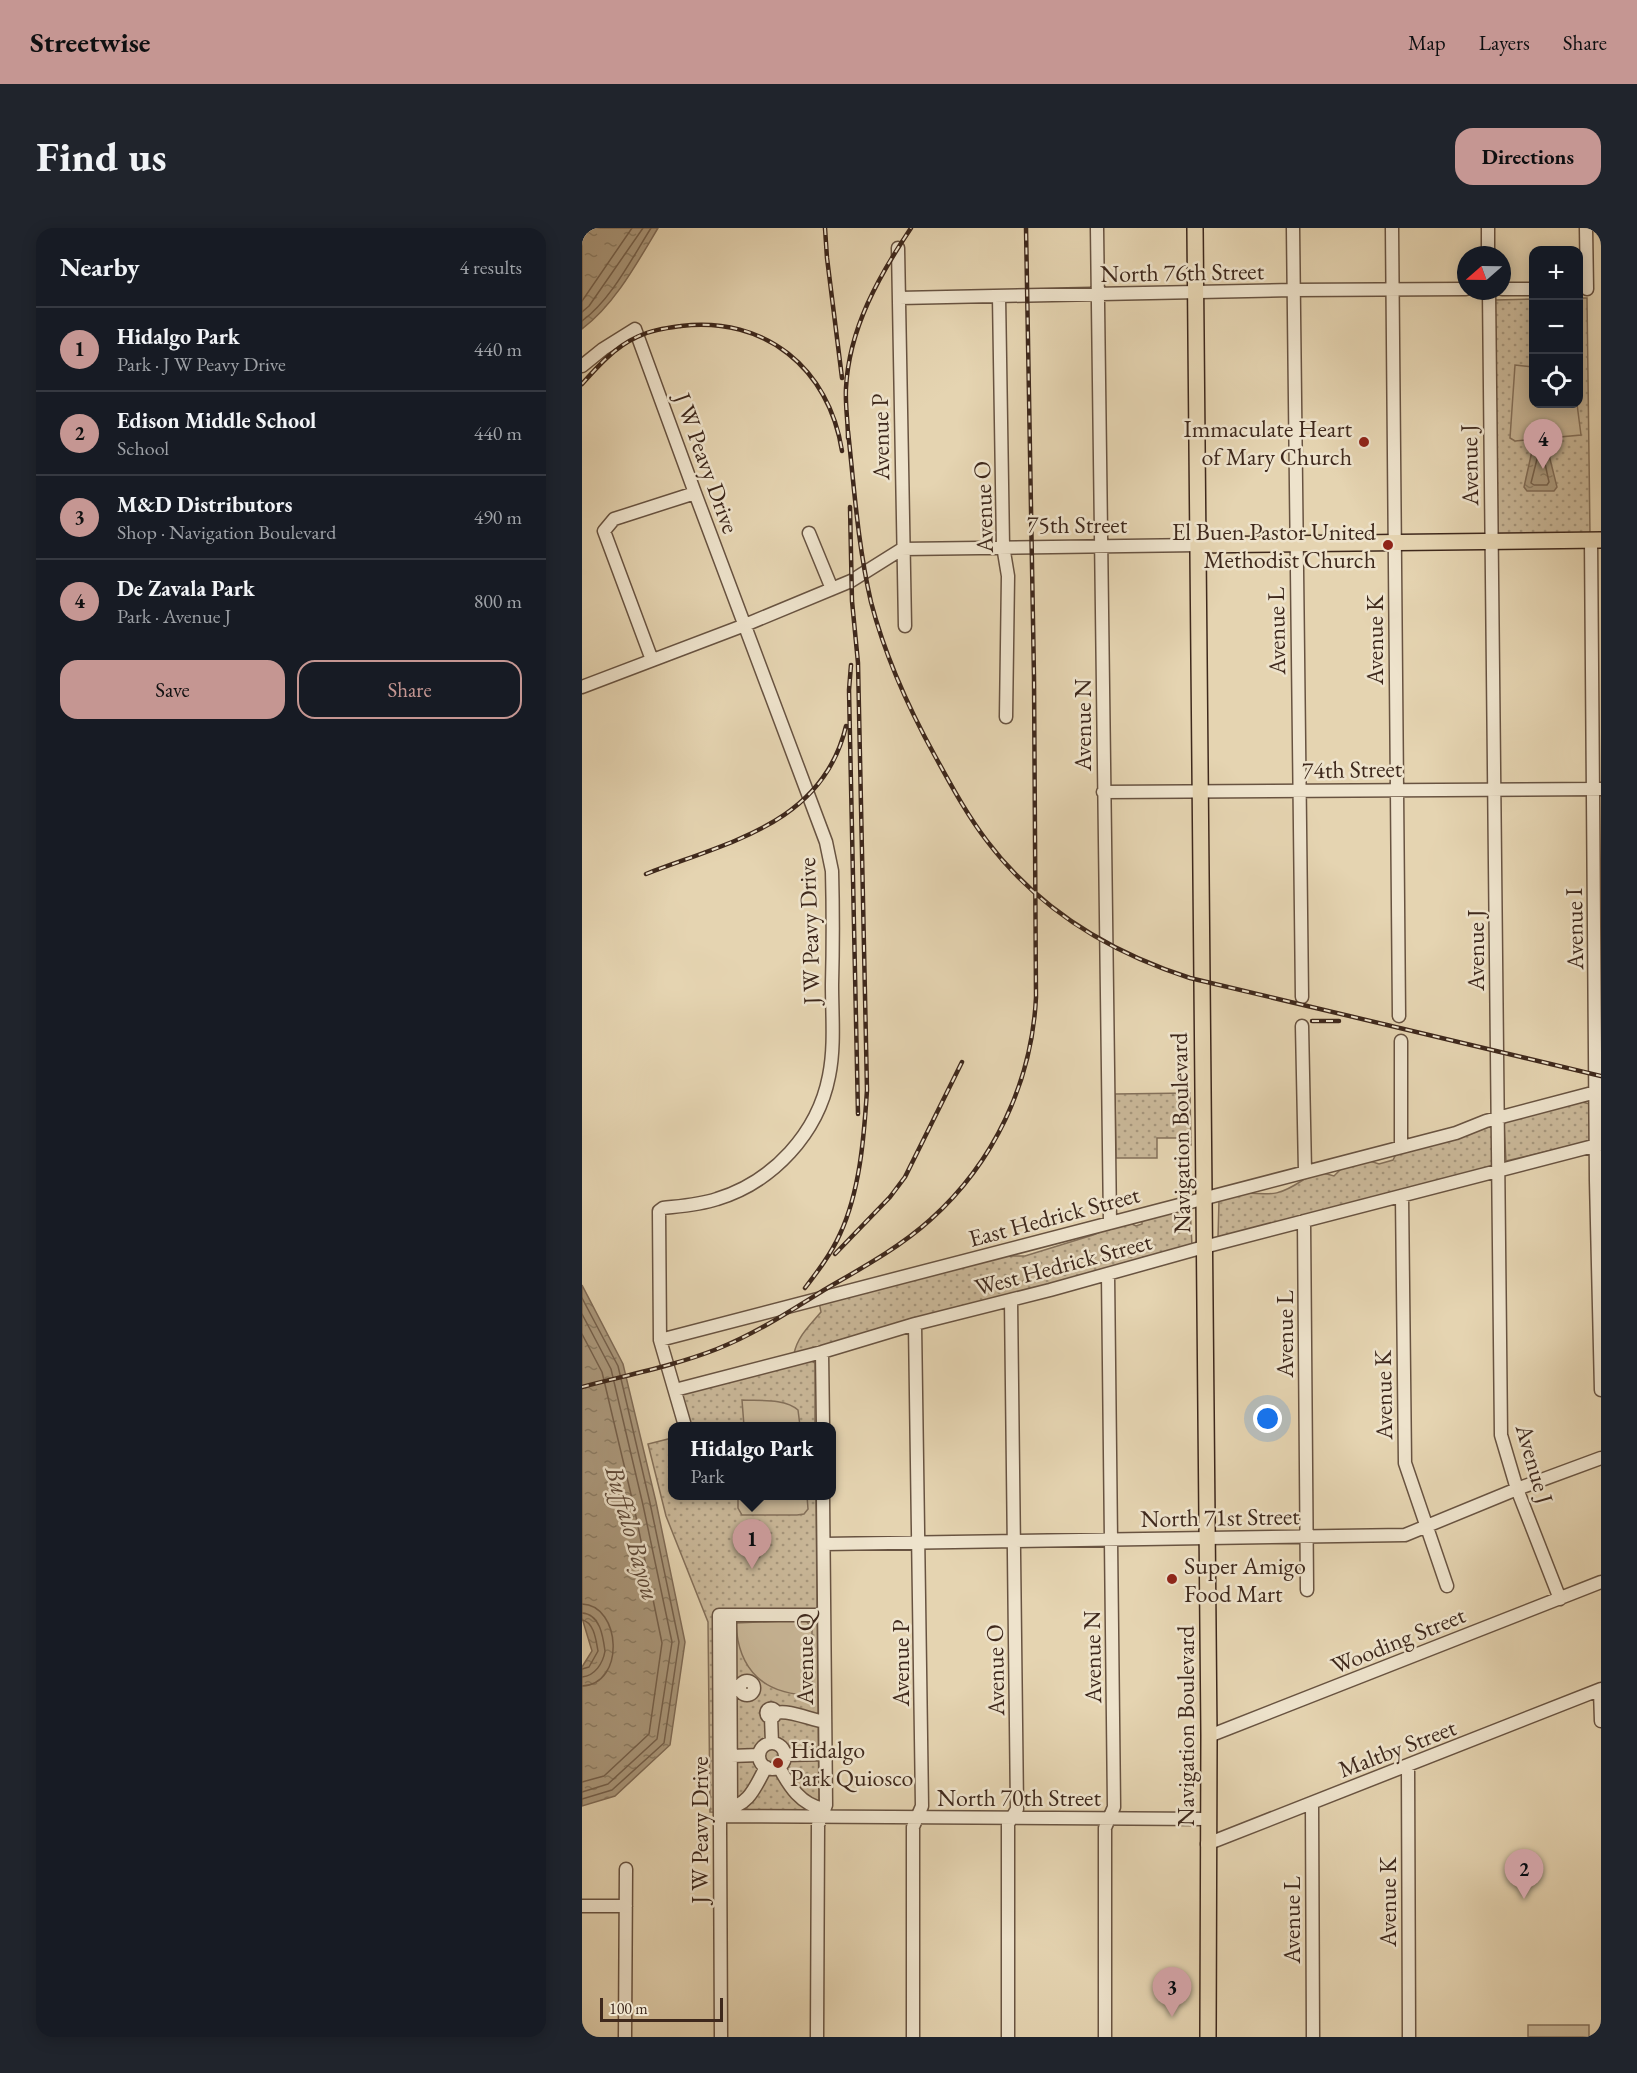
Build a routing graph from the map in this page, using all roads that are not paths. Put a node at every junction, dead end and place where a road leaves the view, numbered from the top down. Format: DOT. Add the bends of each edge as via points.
graph roads {
  1 [pos="1097,228"];
  2 [pos="1195,228"];
  3 [pos="1293,228"];
  4 [pos="1392,228"];
  5 [pos="1488,228"];
  6 [pos="1586,228"];
  7 [pos="1488,246"];
  8 [pos="898,248"];
  9 [pos="1601,288"];
  10 [pos="1457,289"];
  11 [pos="1511,289"];
  12 [pos="1529,289"];
  13 [pos="1583,289"];
  14 [pos="1293,290"];
  15 [pos="1392,290"];
  16 [pos="1097,294"];
  17 [pos="1196,294"];
  18 [pos="999,296"];
  19 [pos="899,298"];
  20 [pos="1489,300"];
  21 [pos="582,366"];
  22 [pos="694,493"];
  23 [pos="809,533"];
  24 [pos="1491,540"];
  25 [pos="1596,540"];
  26 [pos="1394,542"];
  27 [pos="1296,543"];
  28 [pos="1198,545"];
  29 [pos="1003,546"];
  30 [pos="1102,548"];
  31 [pos="902,549"];
  32 [pos="832,589"];
  33 [pos="745,625"];
  34 [pos="905,626"];
  35 [pos="652,660"];
  36 [pos="582,687"];
  37 [pos="1006,717"];
  38 [pos="1397,789"];
  39 [pos="1597,789"];
  40 [pos="1495,790"];
  41 [pos="1299,791"];
  42 [pos="1103,792"];
  43 [pos="1199,793"];
  44 [pos="1302,997"];
  45 [pos="1399,1016"];
  46 [pos="1302,1026"];
  47 [pos="1401,1041"];
  48 [pos="1596,1092"];
  49 [pos="1499,1118"];
  50 [pos="1599,1144"];
  51 [pos="1401,1146"];
  52 [pos="1499,1171"];
  53 [pos="1305,1172"];
  54 [pos="1402,1196"];
  55 [pos="1203,1198"];
  56 [pos="1304,1221"];
  57 [pos="1110,1223"];
  58 [pos="1204,1247"];
  59 [pos="1108,1274"];
  60 [pos="1011,1300"];
  61 [pos="915,1324"];
  62 [pos="660,1340"];
  63 [pos="822,1352"];
  64 [pos="675,1390"];
  65 [pos="1601,1390"];
  66 [pos="684,1422"];
  67 [pos="823,1422"];
  68 [pos="1601,1458"];
  69 [pos="1516,1489"];
  70 [pos="823,1500"];
  71 [pos="1427,1527"];
  72 [pos="1208,1537"];
  73 [pos="1307,1537"];
  74 [pos="1112,1539"];
  75 [pos="1014,1541"];
  76 [pos="920,1542"];
  77 [pos="824,1544"];
  78 [pos="1601,1582"];
  79 [pos="1447,1586"];
  80 [pos="1307,1590"];
  81 [pos="1560,1599"];
  82 [pos="730,1615"];
  83 [pos="816,1615"];
  84 [pos="1600,1690"];
  85 [pos="753,1693"];
  86 [pos="772,1713"];
  87 [pos="1601,1721"];
  88 [pos="825,1722"];
  89 [pos="1209,1736"];
  90 [pos="772,1743"];
  91 [pos="826,1754"];
  92 [pos="759,1755"];
  93 [pos="731,1756"];
  94 [pos="782,1761"];
  95 [pos="1408,1766"];
  96 [pos="766,1767"];
  97 [pos="1312,1803"];
  98 [pos="724,1810"];
  99 [pos="823,1813"];
  100 [pos="917,1818"];
  101 [pos="1012,1818"];
  102 [pos="1109,1818"];
  103 [pos="1208,1819"];
  104 [pos="1207,1844"];
  105 [pos="626,1869"];
  106 [pos="582,1905"];
  107 [pos="626,1906"];
  108 [pos="625,2037"];
  109 [pos="721,2037"];
  110 [pos="817,2037"];
  111 [pos="913,2037"];
  112 [pos="1008,2037"];
  113 [pos="1105,2037"];
  114 [pos="1208,2037"];
  115 [pos="1313,2037"];
  116 [pos="1409,2037"];
  1 -- 16 [label="street, Avenue N"];
  2 -- 17 [label="main road, Navigation Boulevard"];
  3 -- 14 [label="street, Avenue L"];
  4 -- 15 [label="street, Avenue K"];
  5 -- 7 [label="street"];
  6 -- 13 [label="street"];
  8 -- 19 [label="street, Avenue P"];
  9 -- 13 [label="street"];
  10 -- 15 [label="street, North 76th Street"];
  11 -- 12 [label="street"];
  14 -- 15 [label="street, North 76th Street"];
  14 -- 17 [label="street, North 76th Street"];
  14 -- 27 [label="street, Avenue L"];
  15 -- 26 [label="street, Avenue K"];
  16 -- 17 [label="street, North 76th Street"];
  16 -- 18 [label="street, North 76th Street"];
  16 -- 30 [label="street, Avenue N"];
  17 -- 28 [label="main road, Navigation Boulevard"];
  18 -- 19 [label="street, North 76th Street"];
  18 -- 29 [label="street, Avenue O"];
  19 -- 31 [label="street, Avenue P"];
  20 -- 24 [label="street, Avenue J"];
  21 -- 22 [label="street, J W Peavy Drive" via="635,329"];
  22 -- 33 [label="street, J W Peavy Drive"];
  22 -- 35 [label="street" via="614,519 604,531"];
  23 -- 32 [label="street"];
  24 -- 25 [label="main road, 75th Street"];
  24 -- 26 [label="main road, 75th Street"];
  24 -- 40 [label="street, Avenue J"];
  25 -- 39 [label="street, Avenue I"];
  26 -- 27 [label="main road, 75th Street"];
  26 -- 38 [label="street, Avenue K"];
  27 -- 28 [label="main road, 75th Street"];
  27 -- 41 [label="street, Avenue L"];
  28 -- 30 [label="street, 75th Street"];
  28 -- 43 [label="main road, Navigation Boulevard"];
  29 -- 30 [label="street, 75th Street"];
  29 -- 31 [label="street, 75th Street"];
  29 -- 37 [label="street, Avenue O" via="1008,576"];
  30 -- 42 [label="street, Avenue N"];
  31 -- 32 [label="street"];
  31 -- 34 [label="street, Avenue P"];
  32 -- 33 [label="street"];
  33 -- 35 [label="street"];
  33 -- 62 [label="street, J W Peavy Drive" via="826,842 832,871 829,1076 822,1101 799,1143 770,1170 718,1199 658,1211"];
  35 -- 36 [label="street"];
  38 -- 40 [label="street, 74th Street"];
  38 -- 41 [label="street, 74th Street"];
  38 -- 45 [label="street, Avenue K"];
  39 -- 40 [label="street, 74th Street"];
  39 -- 48 [label="street, Avenue I"];
  40 -- 49 [label="street, Avenue J"];
  41 -- 43 [label="street, 74th Street"];
  41 -- 44 [label="street, Avenue L"];
  42 -- 43 [label="street, 74th Street"];
  42 -- 57 [label="street, Avenue N"];
  43 -- 55 [label="main road, Navigation Boulevard"];
  46 -- 53 [label="street"];
  47 -- 51 [label="street"];
  48 -- 49 [label="street, East Hedrick Street"];
  48 -- 50 [label="street, Avenue I"];
  49 -- 51 [label="street, East Hedrick Street"];
  49 -- 52 [label="street, Avenue J"];
  50 -- 52 [label="street, West Hedrick Street"];
  50 -- 65 [label="street, Avenue I"];
  51 -- 53 [label="street, East Hedrick Street"];
  52 -- 54 [label="street, West Hedrick Street"];
  52 -- 69 [label="street, Avenue J" via="1501,1435"];
  53 -- 55 [label="street, East Hedrick Street"];
  54 -- 56 [label="street, West Hedrick Street"];
  54 -- 71 [label="street, Avenue K" via="1405,1463"];
  55 -- 57 [label="street, East Hedrick Street"];
  55 -- 58 [label="main road, Navigation Boulevard"];
  56 -- 58 [label="street, West Hedrick Street"];
  56 -- 73 [label="street, Avenue L"];
  57 -- 62 [label="street, East Hedrick Street"];
  58 -- 59 [label="street, West Hedrick Street"];
  58 -- 72 [label="main road, Navigation Boulevard"];
  59 -- 60 [label="street, West Hedrick Street"];
  59 -- 74 [label="street, Avenue N"];
  60 -- 61 [label="street, West Hedrick Street"];
  60 -- 75 [label="street, Avenue O"];
  61 -- 63 [label="street, West Hedrick Street"];
  61 -- 76 [label="street, Avenue P"];
  62 -- 64 [label="street, J W Peavy Drive"];
  63 -- 64 [label="street, West Hedrick Street"];
  63 -- 67 [label="street"];
  64 -- 66 [label="street, J W Peavy Drive"];
  68 -- 69 [label="street, North 71st Street"];
  69 -- 71 [label="street, North 71st Street"];
  69 -- 81 [label="street, Avenue J"];
  70 -- 77 [label="street, Avenue Q"];
  71 -- 73 [label="street, North 71st Street" via="1405,1535"];
  71 -- 79 [label="street, Avenue K"];
  72 -- 73 [label="street, North 71st Street"];
  72 -- 74 [label="street, North 71st Street"];
  72 -- 89 [label="main road, Navigation Boulevard"];
  73 -- 80 [label="street, Avenue L"];
  74 -- 75 [label="street, North 71st Street"];
  74 -- 102 [label="street, Avenue N" via="1114,1807"];
  75 -- 76 [label="street, North 71st Street"];
  75 -- 101 [label="street, Avenue O" via="1017,1809"];
  76 -- 77 [label="street, North 71st Street"];
  76 -- 100 [label="street, Avenue P" via="922,1806"];
  77 -- 88 [label="street, Avenue Q"];
  78 -- 81 [label="street, Wooding Street"];
  81 -- 89 [label="street, Wooding Street"];
  82 -- 83 [label="street"];
  82 -- 93 [label="street"];
  82 -- 98 [label="street, J W Peavy Drive" via="719,1615 718,1624"];
  84 -- 87 [label="street"];
  84 -- 95 [label="street, Maltby Street"];
  85 -- 86 [label="street"];
  86 -- 88 [label="street" via="787,1711"];
  86 -- 90 [label="street"];
  88 -- 91 [label="street, Avenue Q"];
  89 -- 103 [label="main road, Navigation Boulevard"];
  90 -- 92 [label="street" via="762,1747"];
  90 -- 94 [label="street" via="782,1747"];
  91 -- 94 [label="street"];
  91 -- 99 [label="street, Avenue Q"];
  92 -- 93 [label="street"];
  92 -- 96 [label="street"];
  93 -- 98 [label="street"];
  94 -- 96 [label="street" via="772,1769"];
  94 -- 99 [label="street" via="796,1795"];
  95 -- 97 [label="street, Maltby Street"];
  95 -- 116 [label="street, Avenue K"];
  96 -- 98 [label="street" via="748,1796"];
  97 -- 104 [label="street, Maltby Street"];
  97 -- 115 [label="street, Avenue L"];
  98 -- 99 [label="street, North 70th Street"];
  98 -- 109 [label="street, J W Peavy Drive"];
  99 -- 100 [label="street, North 70th Street"];
  99 -- 110 [label="street, Avenue Q" via="818,1825"];
  100 -- 101 [label="street, North 70th Street"];
  100 -- 111 [label="street, Avenue P" via="913,1827"];
  101 -- 102 [label="street, North 70th Street"];
  101 -- 112 [label="street, Avenue O" via="1008,1824"];
  102 -- 103 [label="street, North 70th Street"];
  102 -- 113 [label="street, Avenue N" via="1105,1828"];
  103 -- 104 [label="main road, Navigation Boulevard"];
  104 -- 114 [label="main road, Navigation Boulevard"];
  105 -- 107 [label="street"];
  106 -- 107 [label="street"];
  107 -- 108 [label="street"];
}
